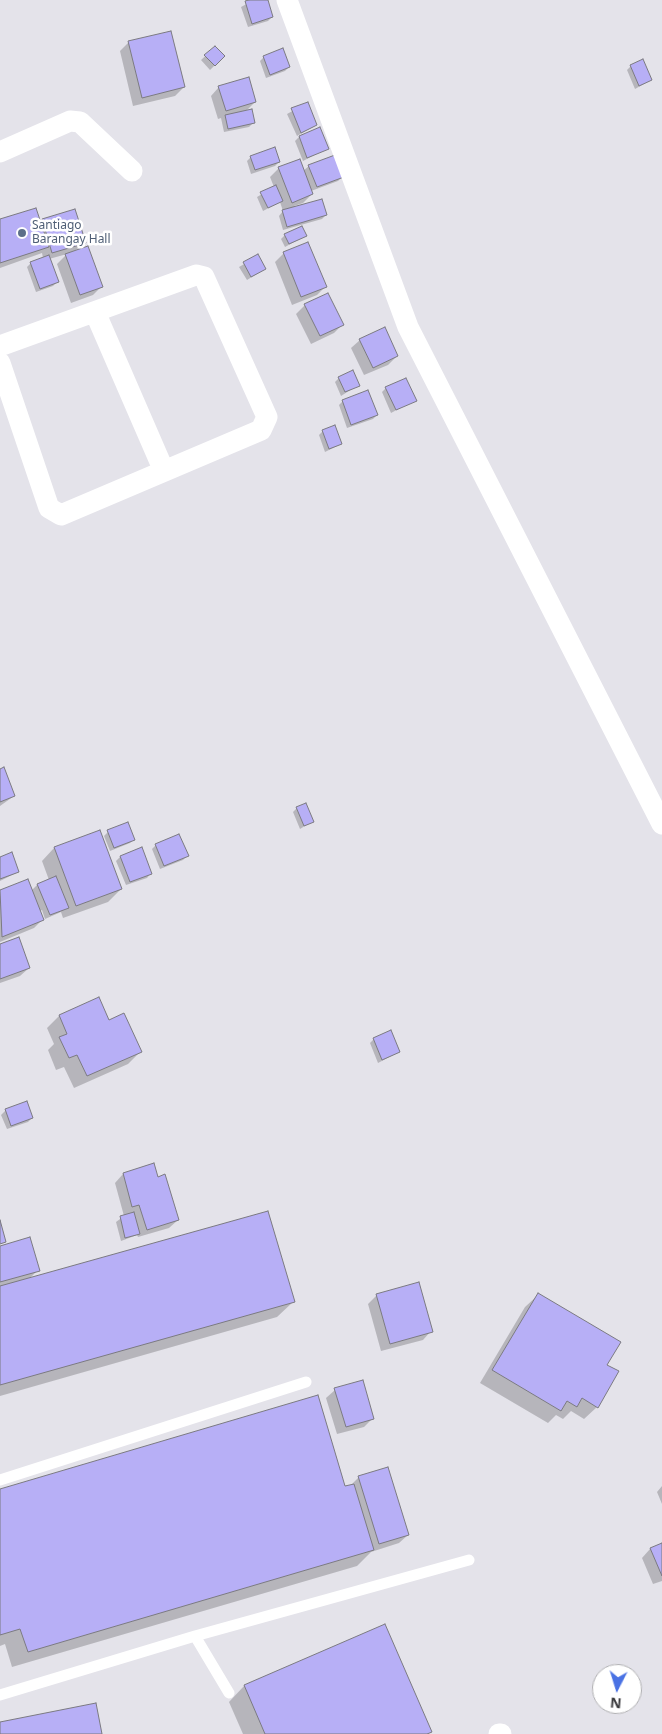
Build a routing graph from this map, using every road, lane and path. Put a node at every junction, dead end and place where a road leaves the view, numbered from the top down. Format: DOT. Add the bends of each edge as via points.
graph roads {
  1 [pos="287,0"];
  2 [pos="0,152"];
  3 [pos="132,171"];
  4 [pos="95,312"];
  5 [pos="0,346"];
  6 [pos="0,363"];
  7 [pos="164,471"];
  8 [pos="662,824"];
  9 [pos="306,1382"];
  10 [pos="0,1480"];
  11 [pos="469,1560"];
  12 [pos="196,1636"];
  13 [pos="229,1693"];
  14 [pos="0,1695"];
  1 -- 8 [label="street" via="408,327"];
  2 -- 3 [label="street" via="70,121 80,122"];
  4 -- 5 [label="street"];
  4 -- 7 [label="street"];
  4 -- 7 [label="street" via="196,275 204,277 267,416 261,430"];
  6 -- 7 [label="street" via="49,508 61,515"];
  9 -- 10 [label="lane"];
  11 -- 12 [label="lane"];
  12 -- 13 [label="lane"];
  12 -- 14 [label="lane"];
}
